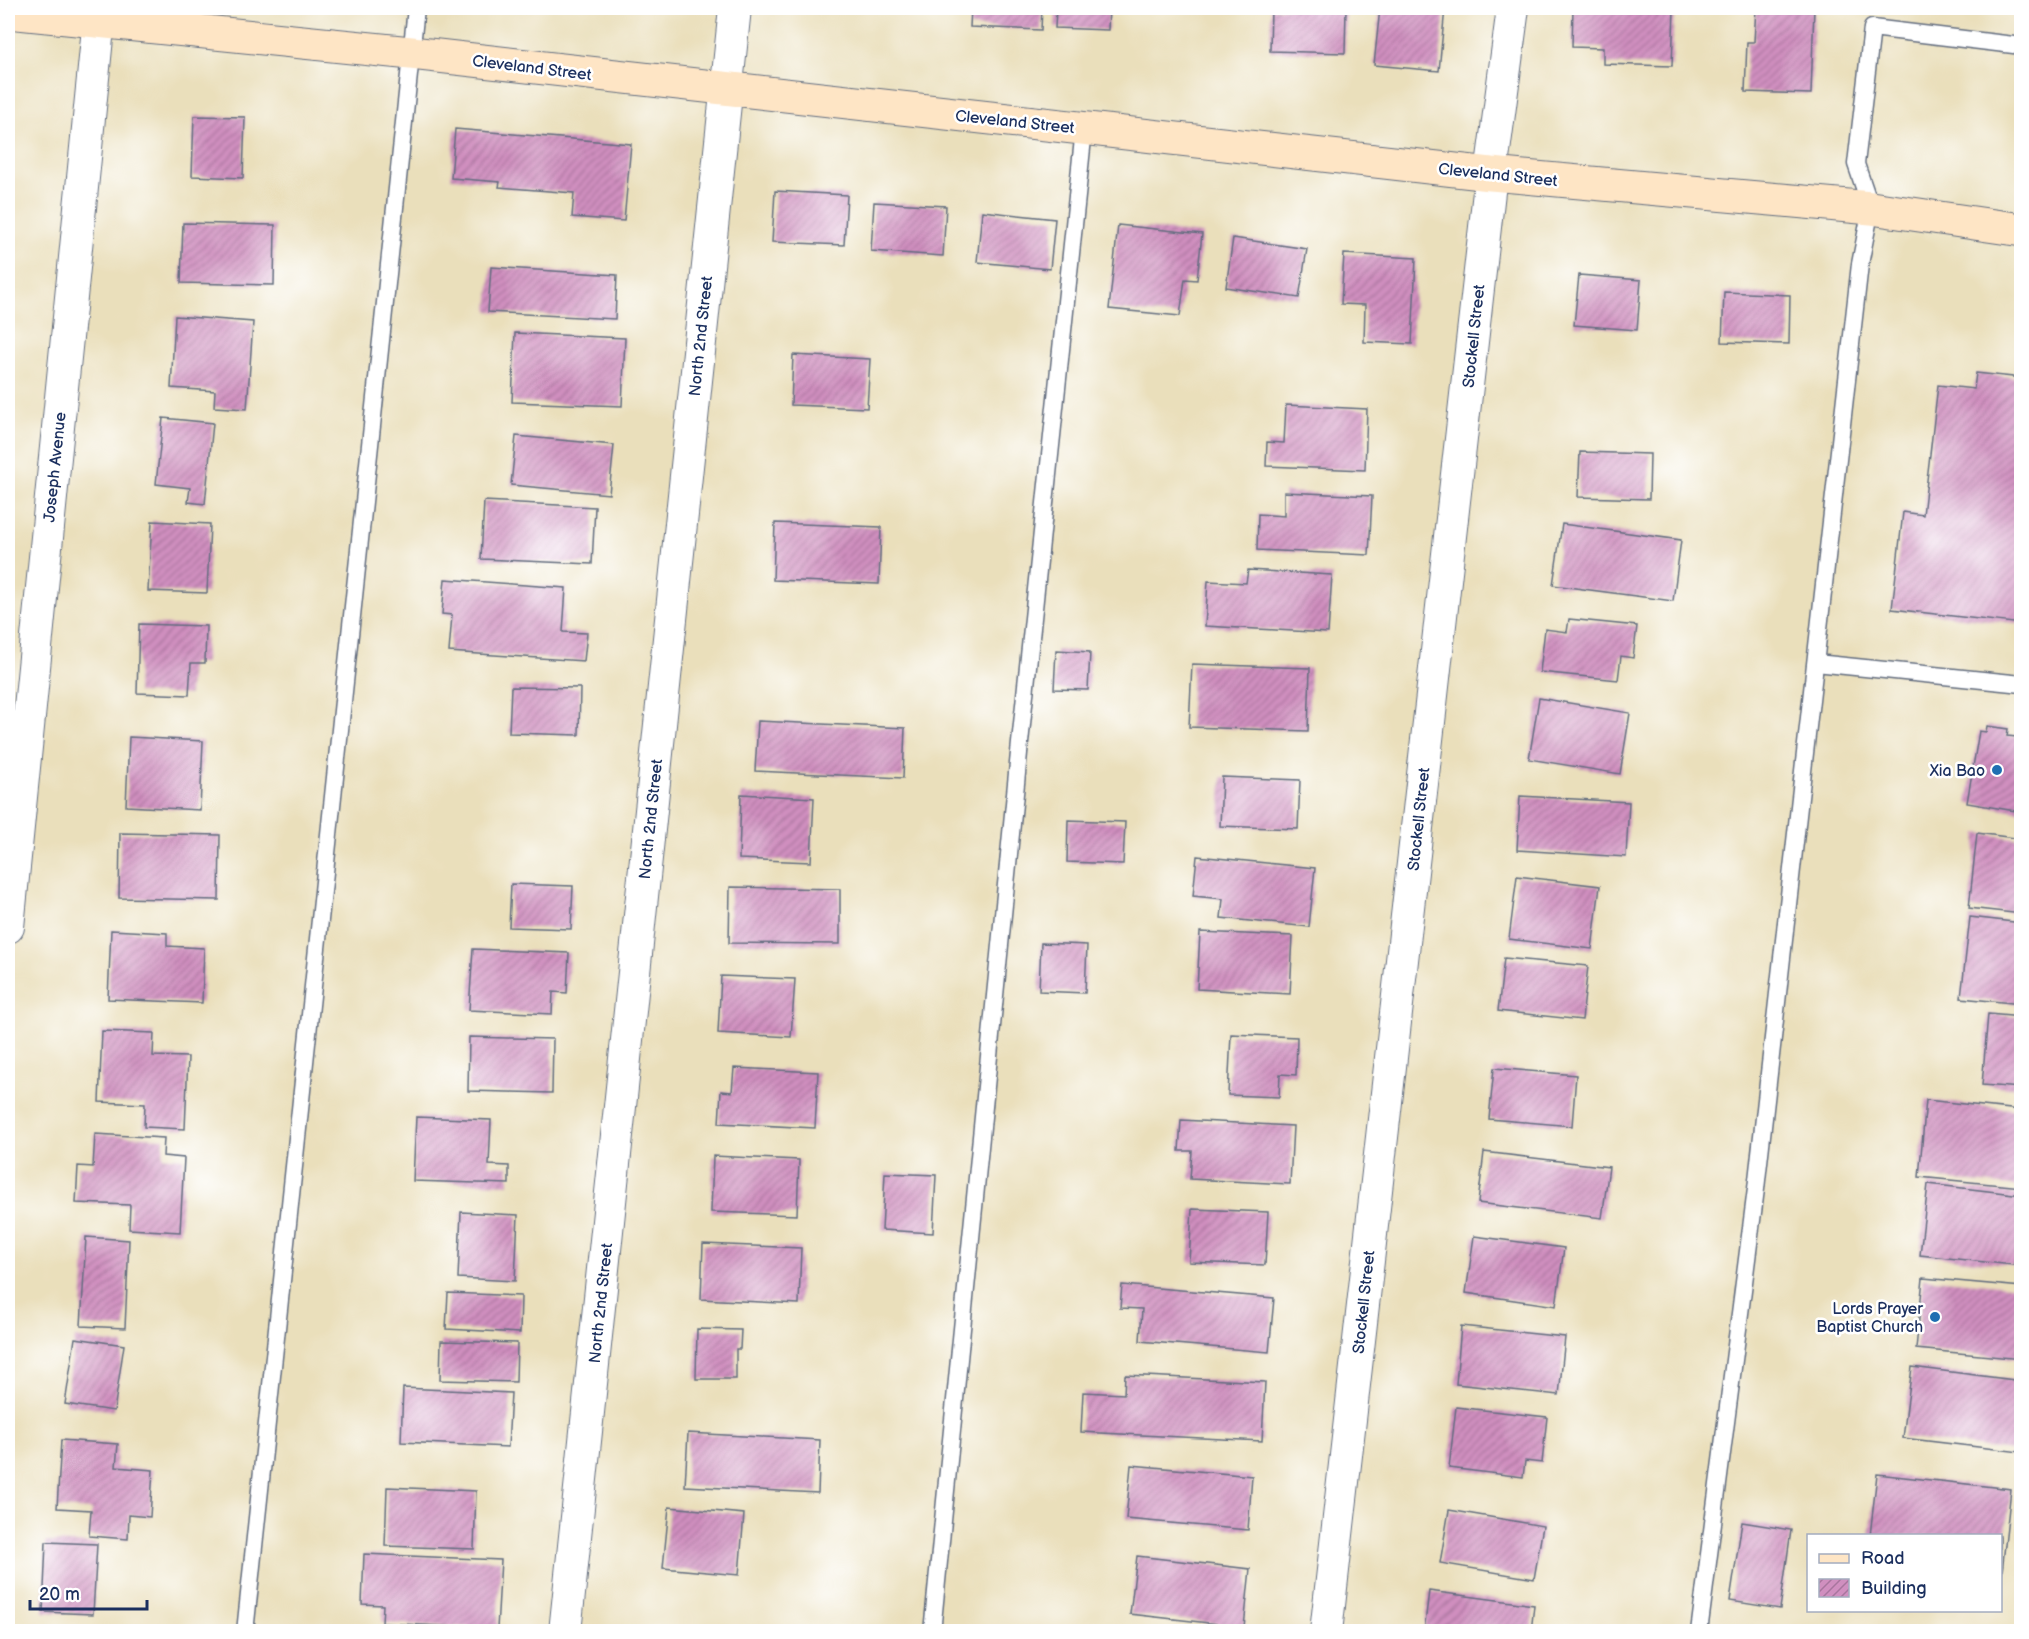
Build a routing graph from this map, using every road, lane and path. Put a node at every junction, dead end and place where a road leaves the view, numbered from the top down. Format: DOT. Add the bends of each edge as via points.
graph roads {
  1 [pos="416,8"];
  2 [pos="735,8"];
  3 [pos="1513,8"];
  4 [pos="8,12"];
  5 [pos="99,14"];
  6 [pos="2022,46"];
  7 [pos="411,53"];
  8 [pos="725,89"];
  9 [pos="1084,129"];
  10 [pos="1491,174"];
  11 [pos="1871,208"];
  12 [pos="2022,230"];
  13 [pos="1816,663"];
  14 [pos="2022,684"];
  15 [pos="8,927"];
  16 [pos="245,1632"];
  17 [pos="566,1632"];
  18 [pos="932,1632"];
  19 [pos="1326,1632"];
  20 [pos="1699,1632"];
  1 -- 7 [label="lane"];
  2 -- 8 [label="street, North 2nd Street"];
  3 -- 10 [label="street, Stockell Street"];
  4 -- 5 [label="main road, Cleveland Street"];
  5 -- 7 [label="main road, Cleveland Street"];
  5 -- 15 [label="street, Joseph Avenue"];
  6 -- 11 [label="lane" via="1872,28 1856,164"];
  7 -- 8 [label="main road, Cleveland Street"];
  7 -- 16 [label="lane"];
  8 -- 9 [label="main road, Cleveland Street"];
  8 -- 17 [label="street, North 2nd Street"];
  9 -- 10 [label="main road, Cleveland Street"];
  9 -- 18 [label="lane"];
  10 -- 11 [label="main road, Cleveland Street"];
  10 -- 19 [label="street, Stockell Street"];
  11 -- 12 [label="main road, Cleveland Street"];
  11 -- 13 [label="lane" via="1860,264"];
  13 -- 14 [label="lane"];
  13 -- 20 [label="lane" via="1756,1189"];
}
